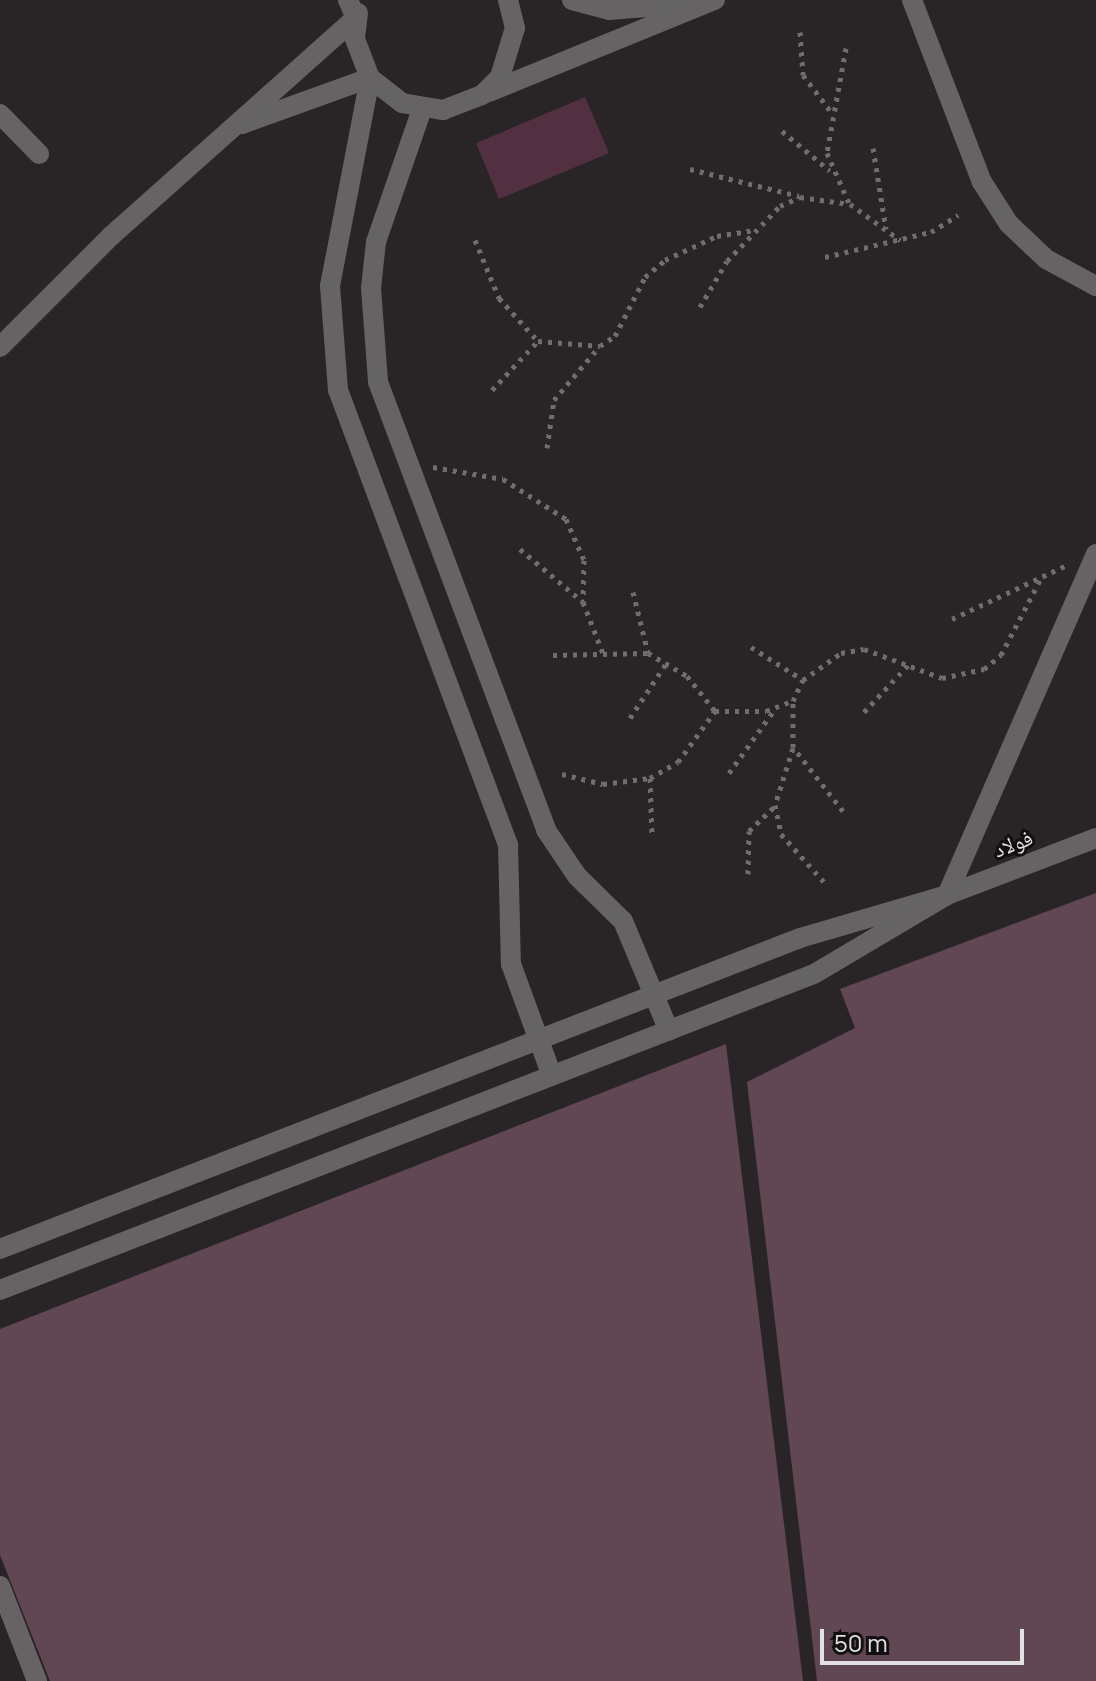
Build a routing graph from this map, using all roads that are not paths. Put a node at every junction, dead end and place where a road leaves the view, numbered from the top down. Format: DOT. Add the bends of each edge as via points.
graph roads {
  1 [pos="508,0"];
  2 [pos="572,0"];
  3 [pos="708,0"];
  4 [pos="715,0"];
  5 [pos="912,0"];
  6 [pos="355,6"];
  7 [pos="370,78"];
  8 [pos="482,95"];
  9 [pos="422,109"];
  10 [pos="0,114"];
  11 [pos="242,124"];
  12 [pos="39,154"];
  13 [pos="1096,286"];
  14 [pos="0,347"];
  15 [pos="1096,554"];
  16 [pos="1096,838"];
  17 [pos="947,895"];
  18 [pos="654,995"];
  19 [pos="669,1031"];
  20 [pos="538,1040"];
  21 [pos="552,1076"];
  22 [pos="0,1249"];
  23 [pos="0,1290"];
  24 [pos="0,1586"];
  25 [pos="37,1681"];
  1 -- 8 [label="lane" via="512,54"];
  2 -- 3 [label="lane" via="640,10"];
  4 -- 8 [label="lane"];
  5 -- 13 [label="lane" via="982,182 1002,214 1046,259"];
  6 -- 7 [label="lane" via="360,59"];
  6 -- 11 [label="lane"];
  7 -- 9 [label="lane"];
  7 -- 11 [label="lane"];
  7 -- 20 [label="lane" via="330,286 338,390 508,845 515,900 511,964"];
  8 -- 9 [label="lane" via="443,110"];
  9 -- 18 [label="lane" via="376,242 371,288 378,382 546,830 577,876 623,921"];
  10 -- 12 [label="lane"];
  11 -- 14 [label="lane" via="111,236"];
  15 -- 17 [label="lane"];
  16 -- 17 [label="lane, فولاد"];
  17 -- 18 [label="lane" via="800,938"];
  17 -- 19 [label="lane" via="814,974"];
  18 -- 19 [label="lane"];
  18 -- 20 [label="lane"];
  19 -- 21 [label="lane"];
  20 -- 21 [label="lane"];
  20 -- 22 [label="lane"];
  21 -- 23 [label="lane"];
  24 -- 25 [label="lane"];
}
